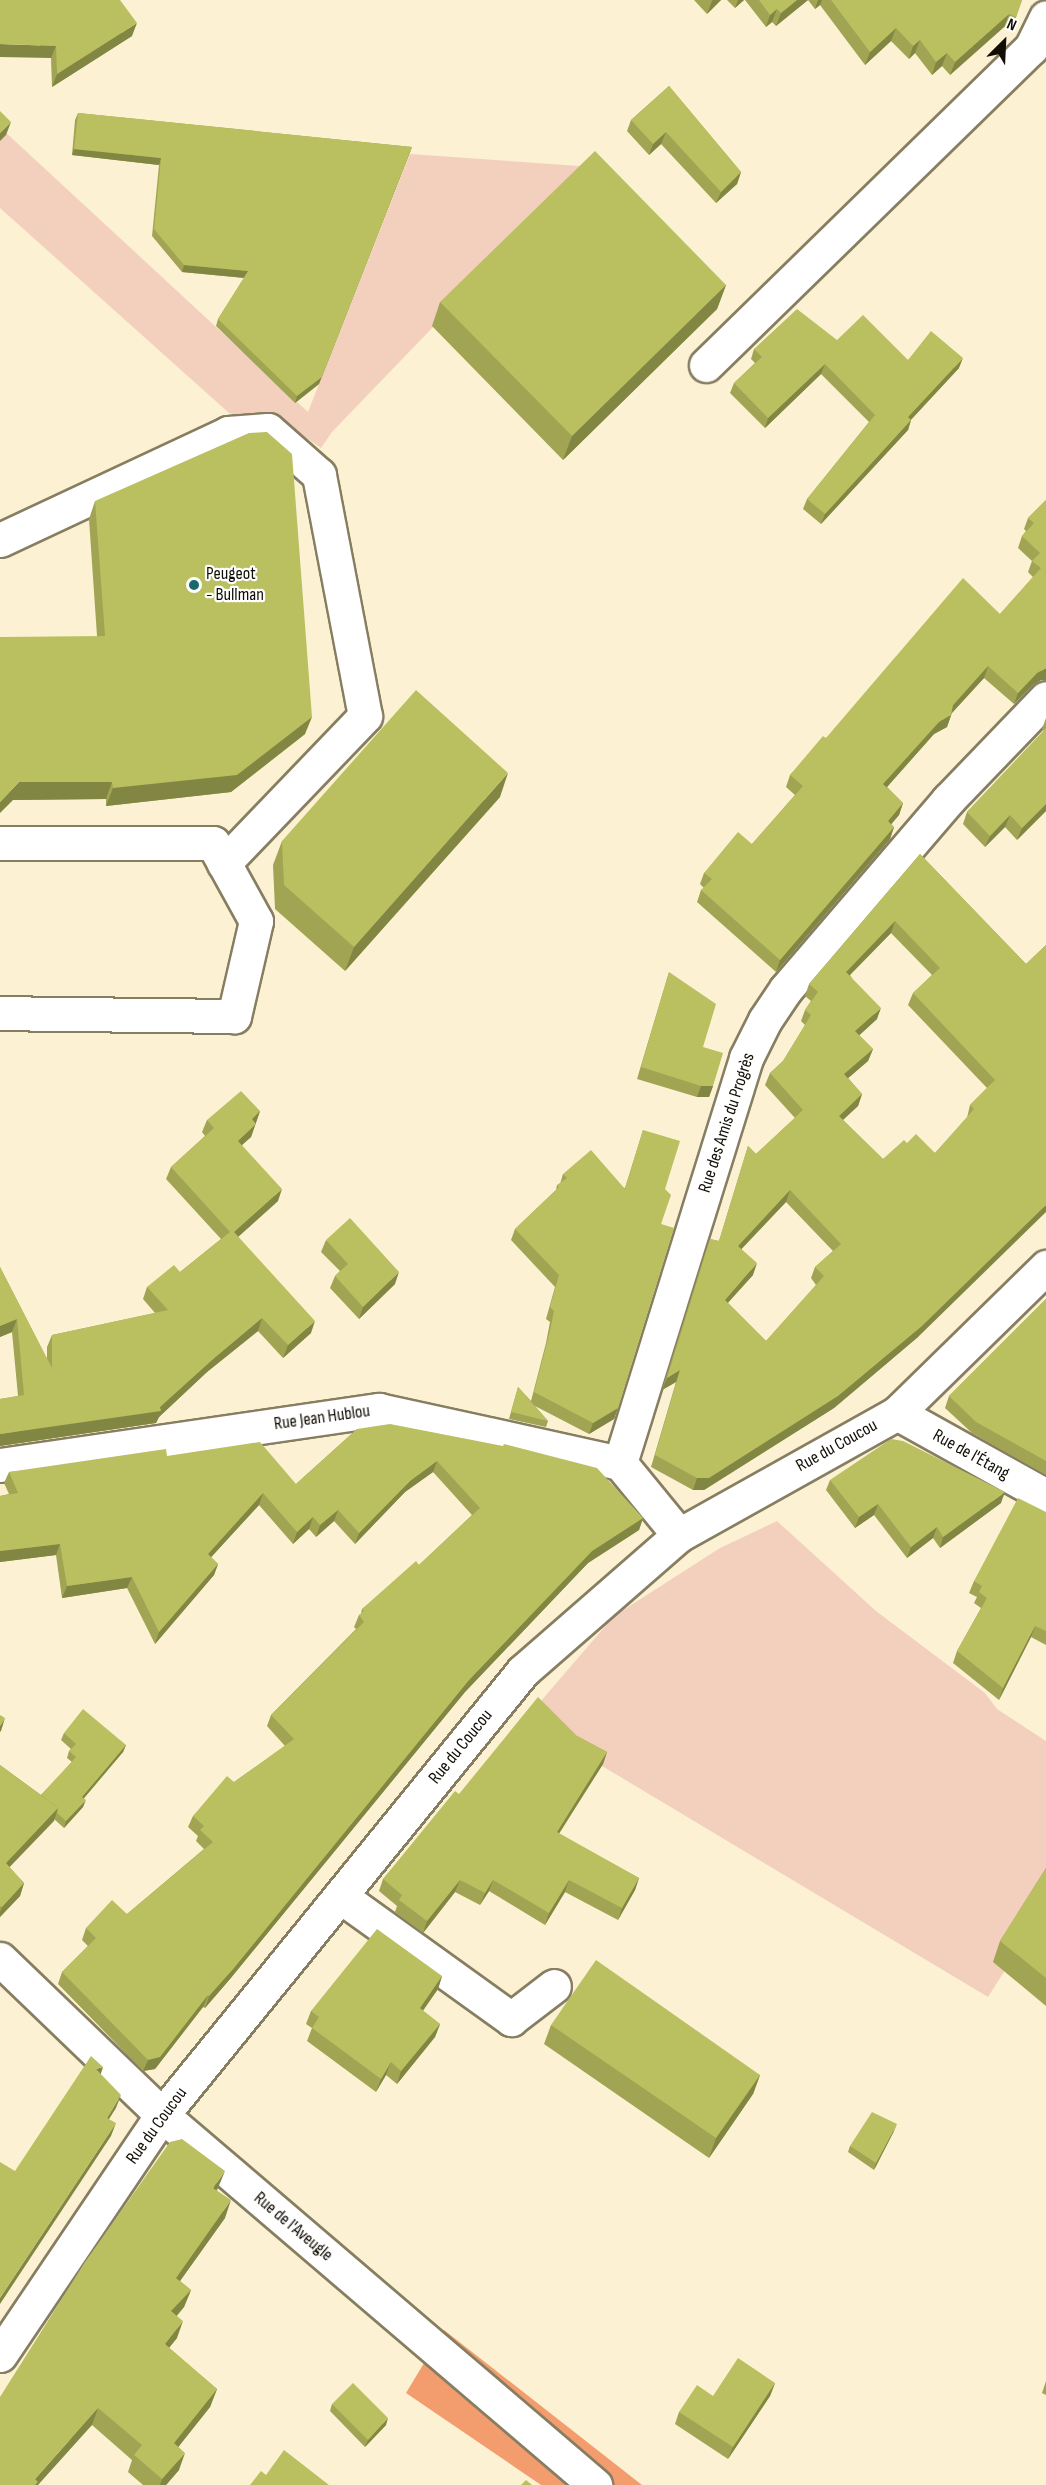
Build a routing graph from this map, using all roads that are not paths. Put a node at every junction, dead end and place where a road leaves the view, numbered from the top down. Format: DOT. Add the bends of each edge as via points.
graph roads {
  1 [pos="1046,16"];
  2 [pos="706,365"];
  3 [pos="0,540"];
  4 [pos="1046,698"];
  5 [pos="0,843"];
  6 [pos="224,863"];
  7 [pos="0,1012"];
  8 [pos="1046,1267"];
  9 [pos="897,1413"];
  10 [pos="620,1463"];
  11 [pos="0,1465"];
  12 [pos="1046,1496"];
  13 [pos="679,1535"];
  14 [pos="340,1896"];
  15 [pos="0,1959"];
  16 [pos="554,1986"];
  17 [pos="162,2115"];
  18 [pos="0,2355"];
  19 [pos="595,2485"];
  1 -- 2 [label="street" via="1031,48"];
  3 -- 6 [label="street" via="228,433 268,430 319,476 365,716"];
  4 -- 10 [label="street, Rue des Amis du Progrès" via="948,800 786,989 765,1020 746,1058"];
  5 -- 6 [label="street" via="213,843"];
  6 -- 7 [label="street" via="256,921 234,1016"];
  8 -- 9 [label="street, Rue du Coucou"];
  9 -- 12 [label="street, Rue de l'Étang"];
  9 -- 13 [label="street, Rue du Coucou"];
  10 -- 11 [label="street, Rue Jean Hublou" via="379,1410"];
  10 -- 13 [label="street"];
  13 -- 14 [label="street, Rue du Coucou" via="523,1671"];
  14 -- 16 [label="street" via="512,2019"];
  14 -- 17 [label="street, Rue du Coucou"];
  15 -- 17 [label="street, Rue de l'Aveugle"];
  17 -- 18 [label="street, Rue du Coucou"];
  17 -- 19 [label="street, Rue de l'Aveugle"];
}
